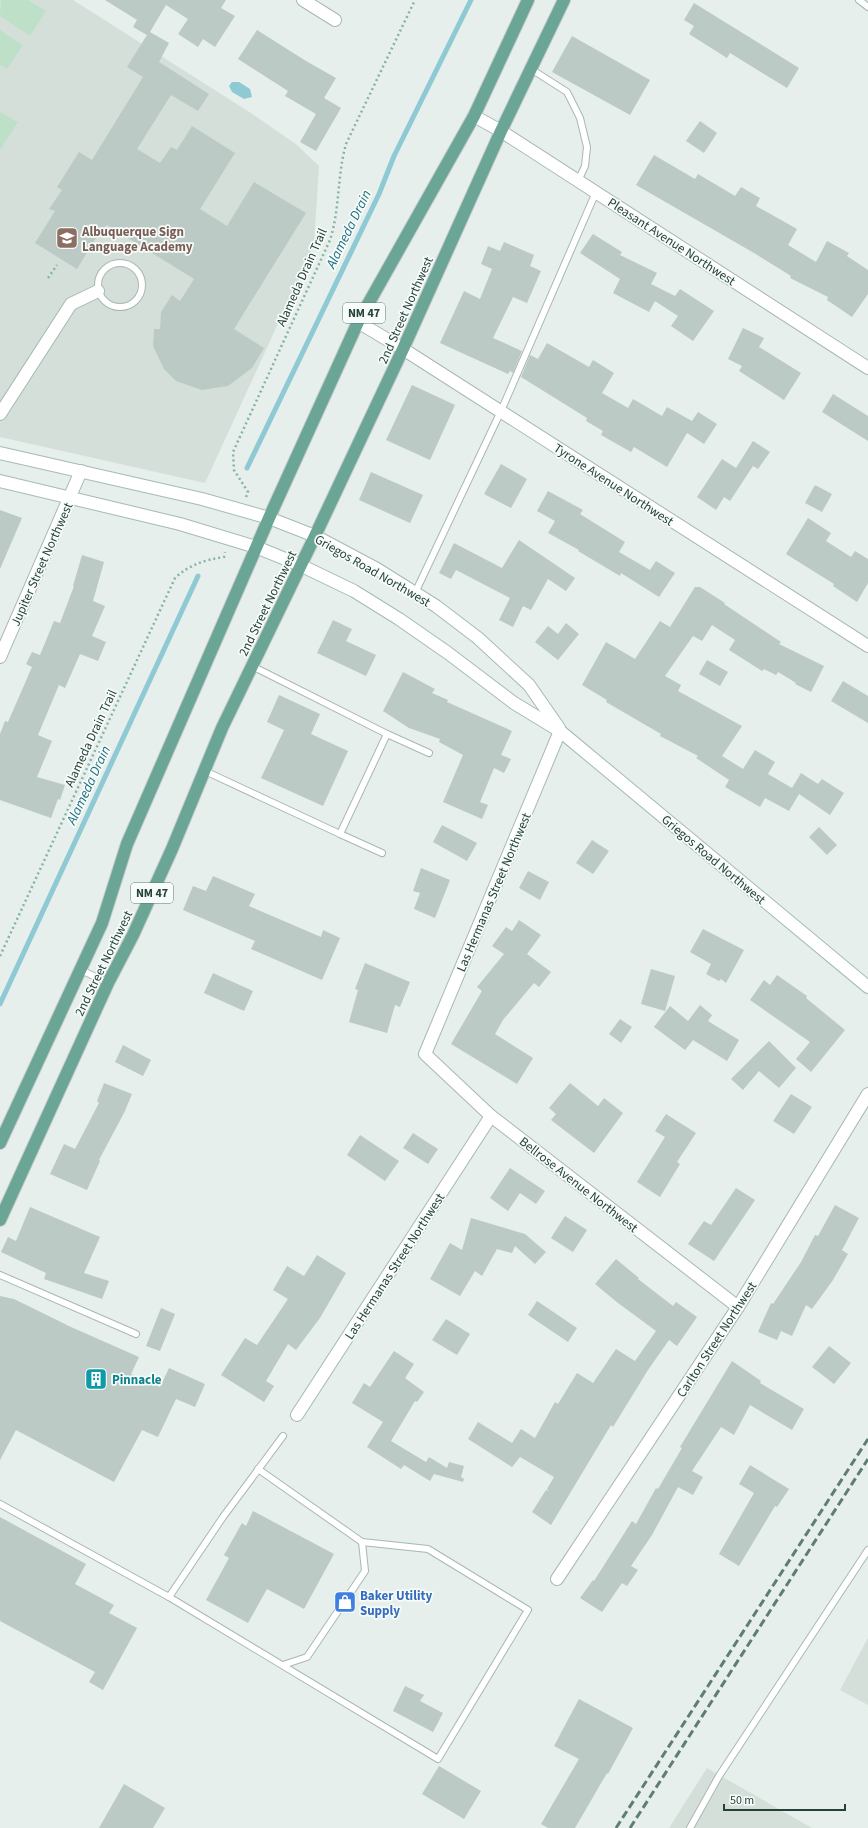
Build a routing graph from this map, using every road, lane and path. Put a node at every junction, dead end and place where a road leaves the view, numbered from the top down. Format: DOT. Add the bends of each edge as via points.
graph roads {
  1 [pos="303,0"];
  2 [pos="415,0"];
  3 [pos="528,0"];
  4 [pos="564,0"];
  5 [pos="859,0"];
  6 [pos="868,7"];
  7 [pos="335,20"];
  8 [pos="531,69"];
  9 [pos="474,116"];
  10 [pos="501,131"];
  11 [pos="578,181"];
  12 [pos="596,192"];
  13 [pos="57,264"];
  14 [pos="48,278"];
  15 [pos="98,291"];
  16 [pos="358,322"];
  17 [pos="403,349"];
  18 [pos="868,368"];
  19 [pos="500,411"];
  20 [pos="0,414"];
  21 [pos="0,453"];
  22 [pos="81,471"];
  23 [pos="0,481"];
  24 [pos="248,492"];
  25 [pos="70,498"];
  26 [pos="269,518"];
  27 [pos="315,536"];
  28 [pos="256,547"];
  29 [pos="224,557"];
  30 [pos="300,565"];
  31 [pos="415,593"];
  32 [pos="868,646"];
  33 [pos="0,657"];
  34 [pos="252,666"];
  35 [pos="560,730"];
  36 [pos="387,734"];
  37 [pos="429,753"];
  38 [pos="205,771"];
  39 [pos="340,834"];
  40 [pos="382,853"];
  41 [pos="0,956"];
  42 [pos="80,970"];
  43 [pos="108,983"];
  44 [pos="868,987"];
  45 [pos="425,1054"];
  46 [pos="868,1094"];
  47 [pos="491,1116"];
  48 [pos="0,1143"];
  49 [pos="0,1220"];
  50 [pos="0,1275"];
  51 [pos="738,1307"];
  52 [pos="136,1334"];
  53 [pos="297,1415"];
  54 [pos="283,1436"];
  55 [pos="258,1469"];
  56 [pos="0,1504"];
  57 [pos="362,1542"];
  58 [pos="868,1550"];
  59 [pos="557,1579"];
  60 [pos="170,1597"];
  61 [pos="283,1665"];
  62 [pos="690,1828"];
  1 -- 7 [label="street"];
  2 -- 24 [label="path, Alameda Drain Trail" via="346,144 341,162 335,225 330,240 233,452 234,470"];
  3 -- 9 [label="main road, 2nd Street Northwest / NM 47"];
  4 -- 8 [label="main road, 2nd Street Northwest / NM 47"];
  5 -- 6 [label="lane"];
  8 -- 10 [label="main road, 2nd Street Northwest / NM 47"];
  8 -- 11 [label="lane" via="567,92 580,118 587,147 585,166"];
  9 -- 10 [label="street, Pleasant Avenue Northwest"];
  9 -- 16 [label="main road, 2nd Street Northwest / NM 47"];
  10 -- 11 [label="street, Pleasant Avenue Northwest"];
  10 -- 17 [label="main road, 2nd Street Northwest / NM 47"];
  11 -- 12 [label="street, Pleasant Avenue Northwest"];
  12 -- 18 [label="street, Pleasant Avenue Northwest"];
  12 -- 19 [label="lane"];
  13 -- 14 [label="path"];
  15 -- 15 [label="lane" via="108,304 119,307 129,305 142,289 142,280 132,266 119,262 104,269 98,278"];
  15 -- 20 [label="street" via="71,304"];
  16 -- 17 [label="street, Tyrone Avenue Northwest"];
  16 -- 26 [label="main road, 2nd Street Northwest / NM 47"];
  17 -- 19 [label="street, Tyrone Avenue Northwest"];
  17 -- 27 [label="main road, 2nd Street Northwest / NM 47"];
  19 -- 31 [label="lane"];
  19 -- 32 [label="street, Tyrone Avenue Northwest"];
  21 -- 22 [label="street, Griegos Road Northwest"];
  22 -- 25 [label="street, Jupiter Street Northwest"];
  22 -- 26 [label="street, Griegos Road Northwest" via="202,499"];
  23 -- 25 [label="street, Griegos Road Northwest"];
  25 -- 28 [label="street, Griegos Road Northwest" via="180,524"];
  25 -- 33 [label="street, Jupiter Street Northwest"];
  26 -- 27 [label="street, Griegos Road Northwest"];
  26 -- 28 [label="main road, 2nd Street Northwest / NM 47"];
  27 -- 30 [label="main road, 2nd Street Northwest / NM 47"];
  27 -- 31 [label="street, Griegos Road Northwest" via="377,569"];
  28 -- 30 [label="street, Griegos Road Northwest"];
  28 -- 42 [label="main road, 2nd Street Northwest / NM 47" via="127,844 102,923"];
  29 -- 41 [label="path, Alameda Drain Trail" via="195,564 174,578"];
  30 -- 34 [label="main road, 2nd Street Northwest / NM 47"];
  30 -- 35 [label="street, Griegos Road Northwest" via="354,590 448,653 514,703"];
  31 -- 35 [label="street, Griegos Road Northwest" via="478,638 523,680"];
  34 -- 36 [label="lane"];
  34 -- 38 [label="main road, 2nd Street Northwest / NM 47" via="222,728"];
  35 -- 44 [label="street, Griegos Road Northwest"];
  35 -- 45 [label="street, Las Hermanas Street Northwest"];
  36 -- 37 [label="lane"];
  36 -- 39 [label="lane"];
  38 -- 39 [label="lane"];
  38 -- 43 [label="main road, 2nd Street Northwest / NM 47" via="133,935"];
  39 -- 40 [label="lane"];
  42 -- 43 [label="lane"];
  42 -- 48 [label="main road, 2nd Street Northwest / NM 47"];
  43 -- 49 [label="main road, 2nd Street Northwest / NM 47"];
  45 -- 47 [label="street, Bellrose Avenue Northwest"];
  46 -- 51 [label="street, Carlton Street Northwest"];
  47 -- 51 [label="street, Bellrose Avenue Northwest"];
  47 -- 53 [label="street, Las Hermanas Street Northwest"];
  50 -- 52 [label="lane"];
  51 -- 59 [label="street, Carlton Street Northwest"];
  54 -- 55 [label="lane"];
  55 -- 57 [label="lane"];
  55 -- 60 [label="lane"];
  56 -- 60 [label="lane"];
  57 -- 61 [label="lane" via="365,1571 307,1658"];
  57 -- 61 [label="lane" via="428,1549 528,1610 438,1759"];
  58 -- 62 [label="lane" via="719,1776"];
  60 -- 61 [label="lane"];
}
